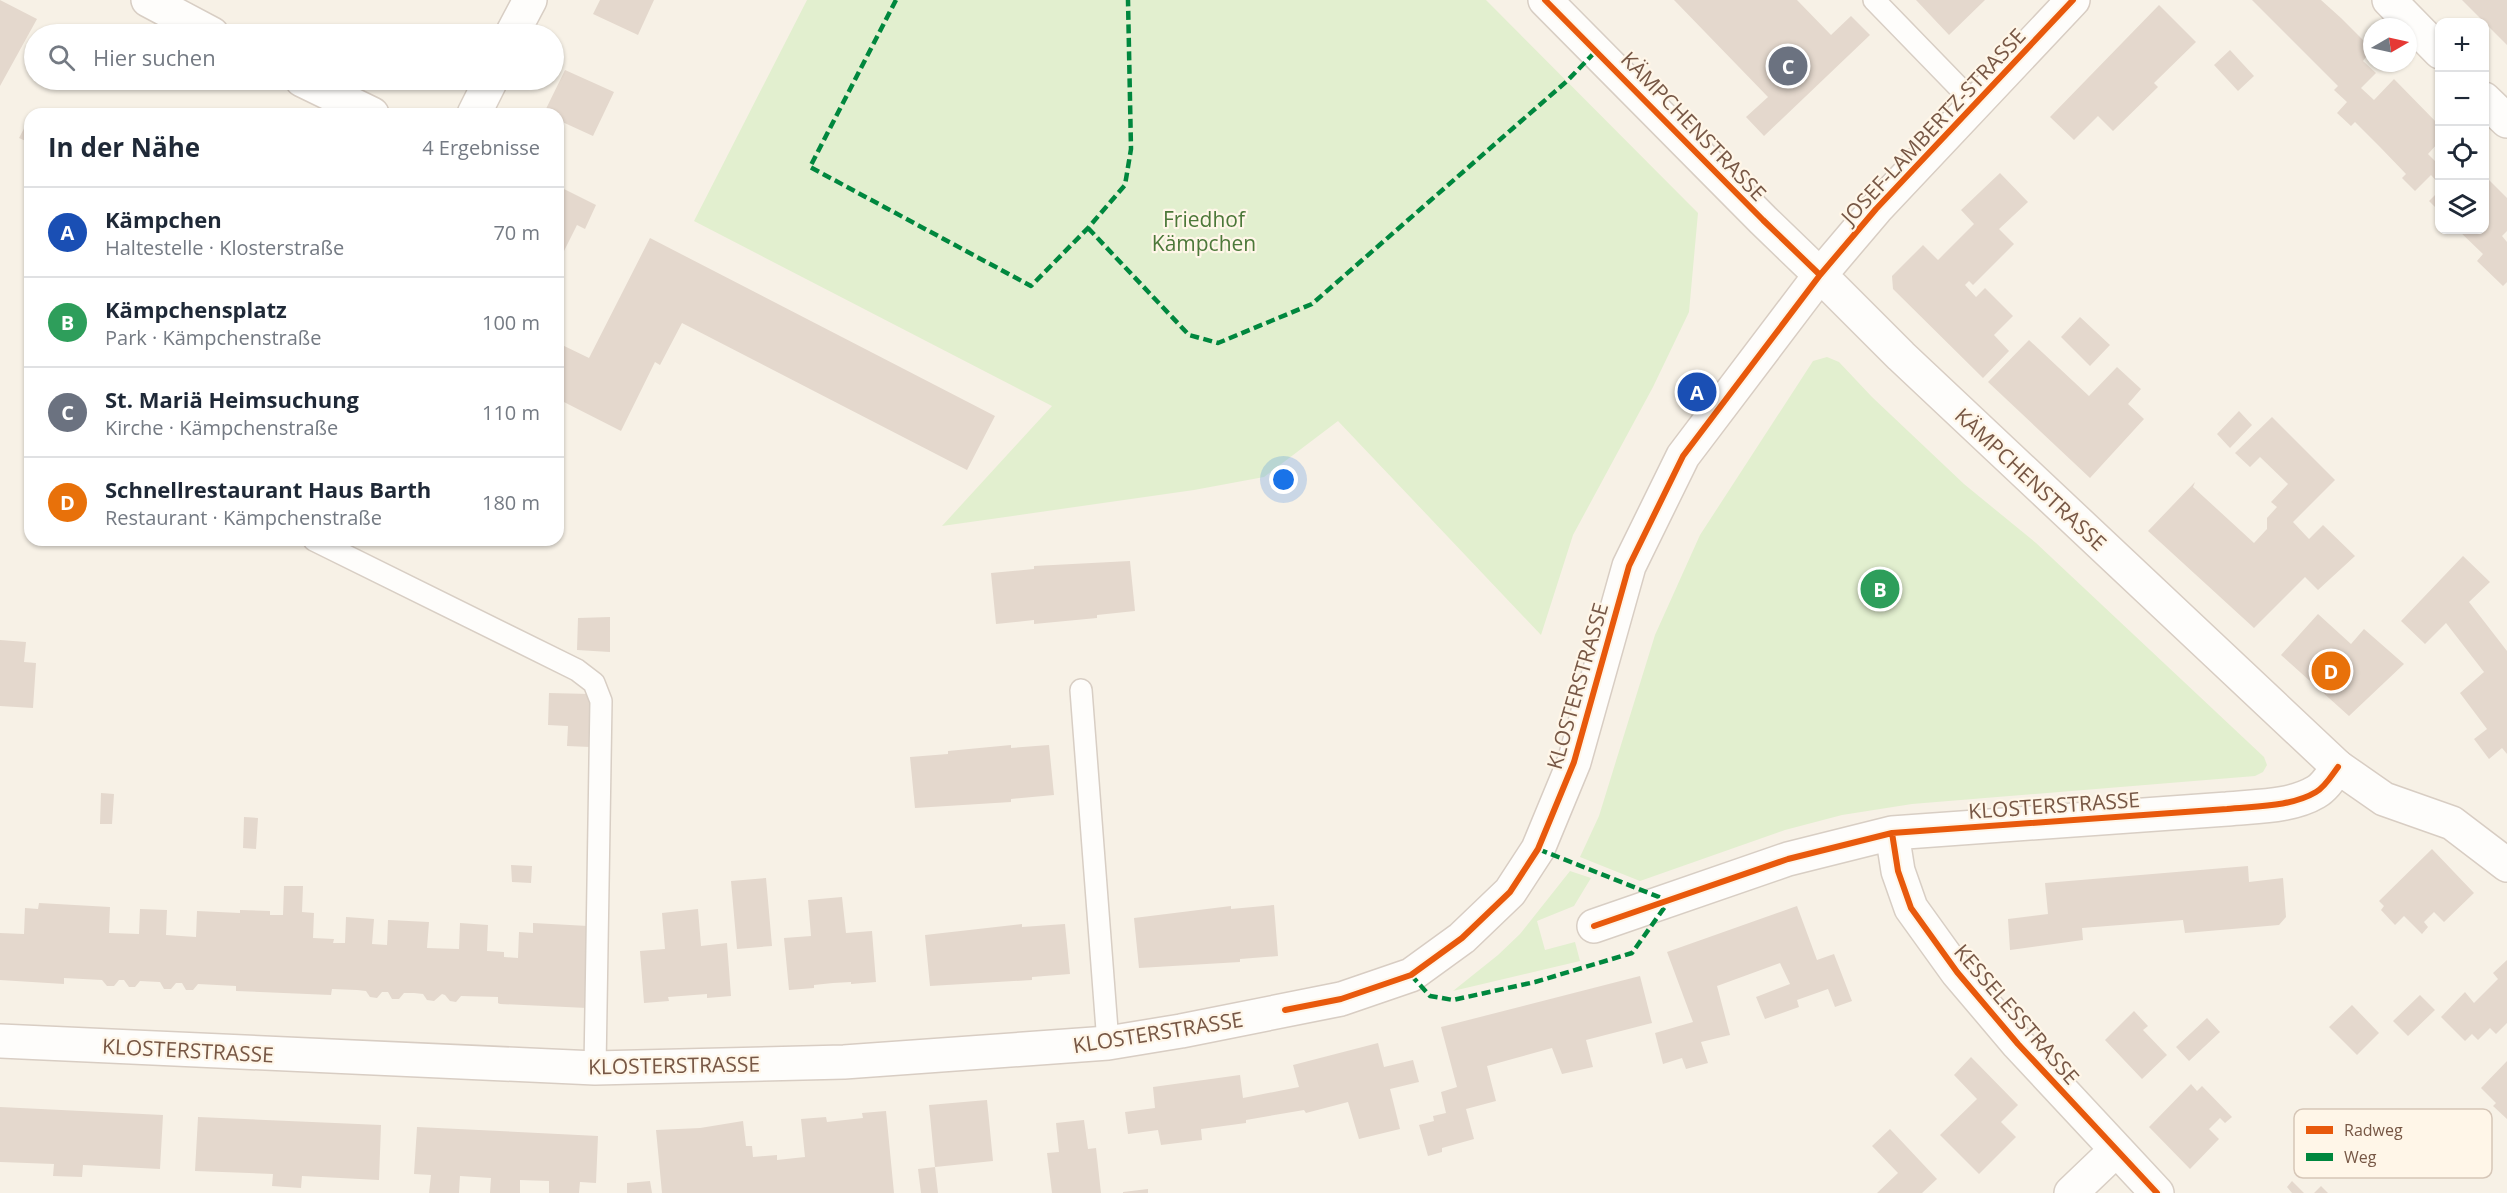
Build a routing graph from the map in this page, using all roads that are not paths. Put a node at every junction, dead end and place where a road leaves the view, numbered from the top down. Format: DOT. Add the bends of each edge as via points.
graph roads {
  1 [pos="148,0"];
  2 [pos="530,0"];
  3 [pos="1545,0"];
  4 [pos="1874,0"];
  5 [pos="2073,0"];
  6 [pos="2389,0"];
  7 [pos="193,24"];
  8 [pos="517,24"];
  9 [pos="2435,48"];
  10 [pos="323,90"];
  11 [pos="486,90"];
  12 [pos="2489,104"];
  13 [pos="1976,105"];
  14 [pos="360,108"];
  15 [pos="477,108"];
  16 [pos="2507,122"];
  17 [pos="1820,275"];
  18 [pos="326,546"];
  19 [pos="1081,690"];
  20 [pos="2338,767"];
  21 [pos="1892,833"];
  22 [pos="2505,859"];
  23 [pos="1594,926"];
  24 [pos="0,1041"];
  25 [pos="1108,1043"];
  26 [pos="595,1068"];
  27 [pos="2116,1150"];
  28 [pos="2071,1193"];
  29 [pos="2157,1193"];
  1 -- 7 [label="main road"];
  2 -- 8 [label="main road"];
  3 -- 17 [label="main road, KÄMPCHENSTRASSE"];
  4 -- 13 [label="lane"];
  5 -- 13 [label="main road, JOSEF-LAMBERTZ-STRASSE"];
  6 -- 9 [label="main road"];
  10 -- 14 [label="main road"];
  11 -- 15 [label="main road"];
  12 -- 16 [label="main road"];
  13 -- 17 [label="main road, JOSEF-LAMBERTZ-STRASSE" via="1876,209"];
  17 -- 20 [label="main road, KÄMPCHENSTRASSE"];
  17 -- 25 [label="main road, KLOSTERSTRASSE" via="1683,456 1629,566 1574,762 1538,849 1510,892 1462,938 1411,975 1341,999"];
  18 -- 26 [label="lane" via="577,670 594,683 601,701"];
  19 -- 25 [label="lane"];
  20 -- 21 [label="main road, KLOSTERSTRASSE" via="2318,792 2273,804"];
  20 -- 22 [label="main road, KÄMPCHENSTRASSE" via="2384,799 2452,823"];
  21 -- 23 [label="main road, KLOSTERSTRASSE" via="1788,859"];
  21 -- 27 [label="main road, KESSELESSTRASSE" via="1898,871 1911,908 1957,972"];
  24 -- 26 [label="main road, KLOSTERSTRASSE"];
  25 -- 26 [label="main road, KLOSTERSTRASSE" via="844,1062"];
  27 -- 28 [label="main road"];
  27 -- 29 [label="main road, KESSELESSTRASSE"];
}
